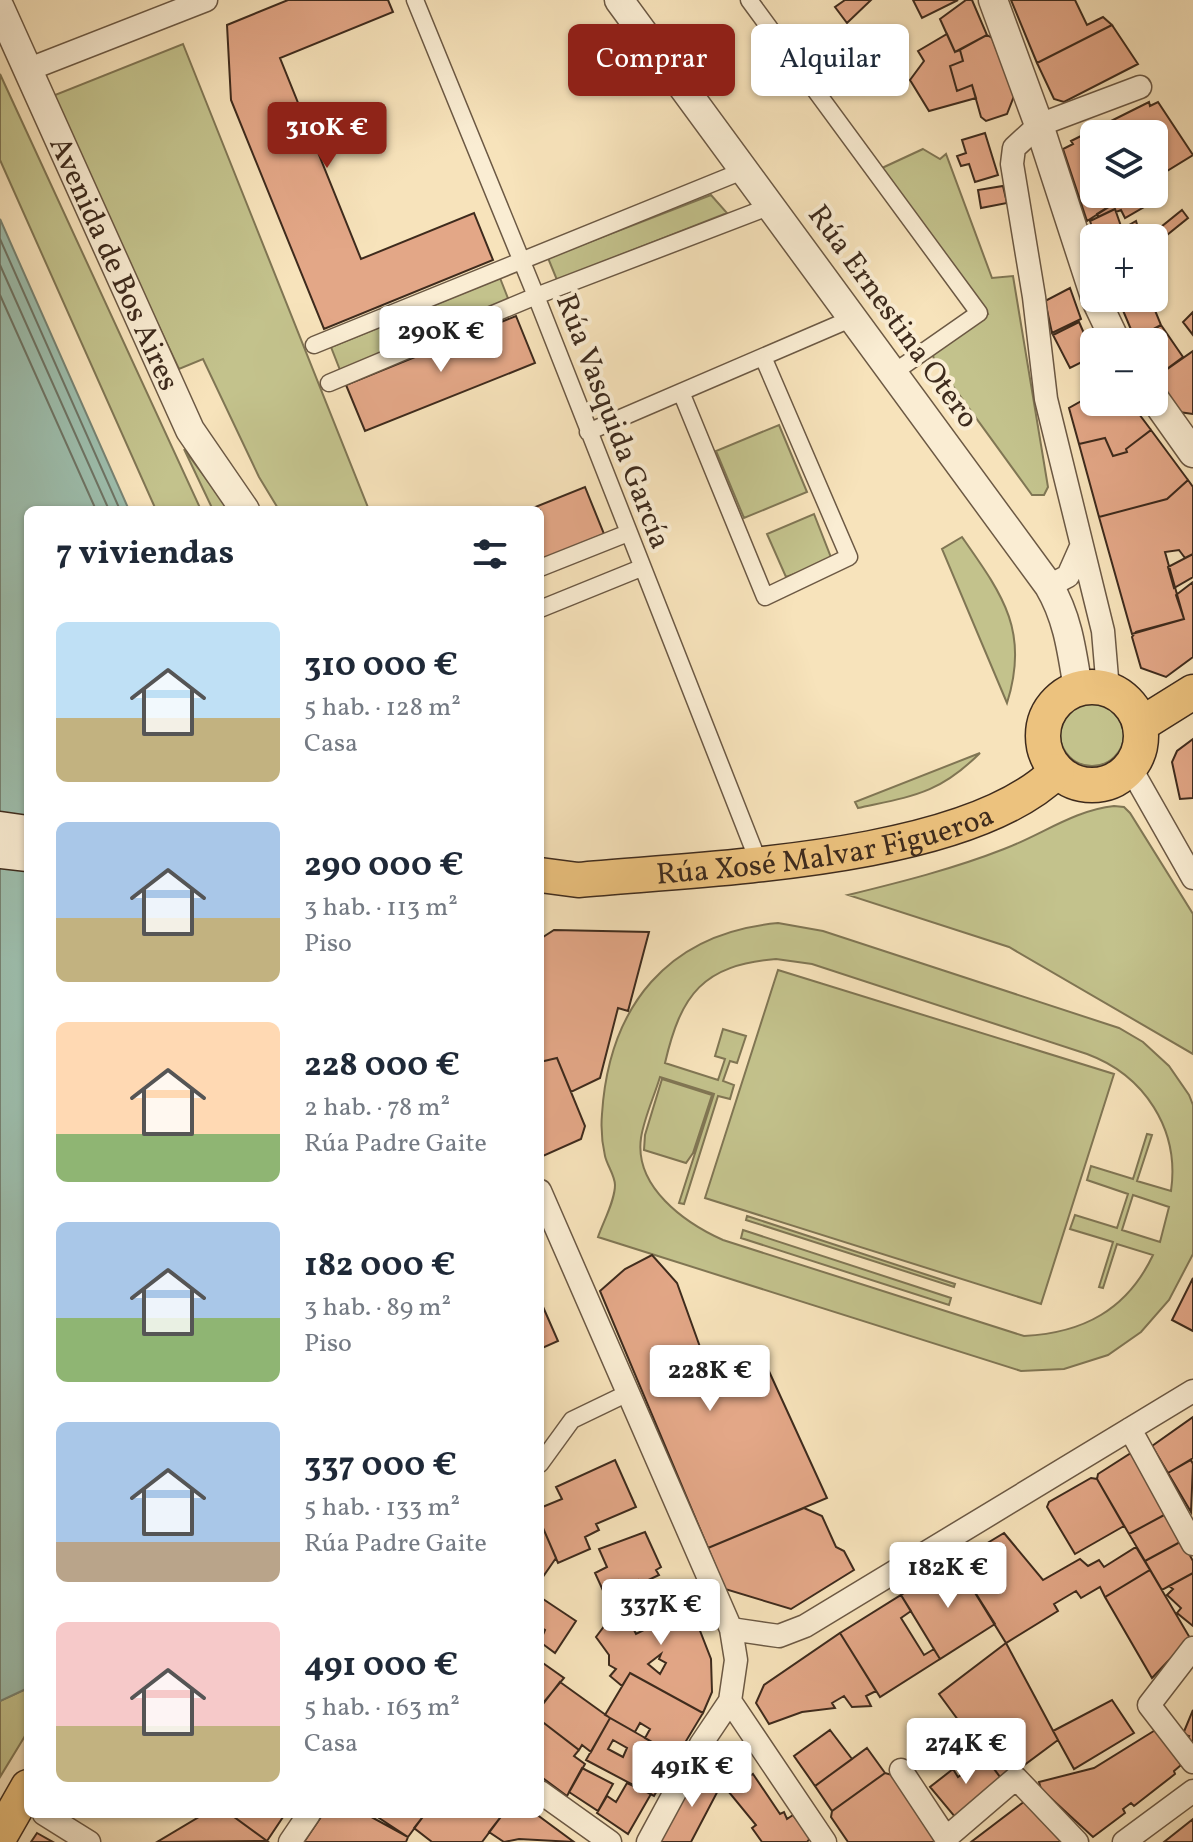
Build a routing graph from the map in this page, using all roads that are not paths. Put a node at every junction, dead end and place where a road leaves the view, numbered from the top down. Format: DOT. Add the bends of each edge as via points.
graph roads {
  1 [pos="206,0"];
  2 [pos="415,0"];
  3 [pos="619,0"];
  4 [pos="749,0"];
  5 [pos="993,0"];
  6 [pos="0,8"];
  7 [pos="27,70"];
  8 [pos="1140,87"];
  9 [pos="1039,125"];
  10 [pos="745,170"];
  11 [pos="771,206"];
  12 [pos="1080,250"];
  13 [pos="520,260"];
  14 [pos="536,296"];
  15 [pos="853,318"];
  16 [pos="314,345"];
  17 [pos="763,357"];
  18 [pos="893,373"];
  19 [pos="329,383"];
  20 [pos="681,392"];
  21 [pos="1168,414"];
  22 [pos="588,432"];
  23 [pos="1188,436"];
  24 [pos="242,506"];
  25 [pos="628,533"];
  26 [pos="1080,549"];
  27 [pos="544,566"];
  28 [pos="641,568"];
  29 [pos="1049,586"];
  30 [pos="544,607"];
  31 [pos="1093,689"];
  32 [pos="1193,692"];
  33 [pos="1140,725"];
  34 [pos="1130,767"];
  35 [pos="1057,771"];
  36 [pos="0,827"];
  37 [pos="24,830"];
  38 [pos="0,853"];
  39 [pos="24,856"];
  40 [pos="759,863"];
  41 [pos="544,876"];
  42 [pos="1193,878"];
  43 [pos="578,880"];
  44 [pos="544,896"];
  45 [pos="544,1200"];
  46 [pos="1193,1391"];
  47 [pos="628,1393"];
  48 [pos="1130,1429"];
  49 [pos="544,1458"];
  50 [pos="1193,1544"];
  51 [pos="731,1629"];
  52 [pos="1193,1648"];
  53 [pos="730,1701"];
  54 [pos="1193,1762"];
  55 [pos="901,1770"];
  56 [pos="1193,1791"];
  57 [pos="544,1795"];
  58 [pos="24,1800"];
  59 [pos="54,1818"];
  60 [pos="306,1818"];
  61 [pos="0,1836"];
  62 [pos="89,1842"];
  63 [pos="290,1842"];
  64 [pos="610,1842"];
  65 [pos="648,1842"];
  66 [pos="825,1842"];
  67 [pos="1077,1842"];
  68 [pos="1124,1842"];
  1 -- 7 [label="street"];
  2 -- 13 [label="street, Rúa Vasquida García"];
  3 -- 10 [label="street, Rúa Ernestina Otero"];
  4 -- 18 [label="street" via="979,313"];
  5 -- 9 [label="street"];
  6 -- 7 [label="street, Avenida de Bos Aires"];
  7 -- 24 [label="street, Avenida de Bos Aires" via="190,430"];
  8 -- 9 [label="street"];
  9 -- 12 [label="street"];
  9 -- 26 [label="street" via="1014,148 1012,164 1046,399"];
  10 -- 11 [label="street, Rúa Ernestina Otero"];
  10 -- 13 [label="street"];
  11 -- 14 [label="street"];
  11 -- 15 [label="street, Rúa Ernestina Otero"];
  13 -- 14 [label="street, Rúa Vasquida García"];
  13 -- 16 [label="street"];
  14 -- 19 [label="street"];
  14 -- 22 [label="street, Rúa Vasquida García"];
  15 -- 17 [label="street"];
  15 -- 18 [label="street, Rúa Ernestina Otero"];
  17 -- 20 [label="street"];
  17 -- 20 [label="street" via="849,557 765,597"];
  18 -- 29 [label="street, Rúa Ernestina Otero"];
  20 -- 22 [label="street"];
  21 -- 23 [label="street"];
  22 -- 25 [label="street, Rúa Vasquida García"];
  25 -- 27 [label="street"];
  25 -- 28 [label="street, Rúa Vasquida García"];
  26 -- 29 [label="street" via="1068,576"];
  26 -- 31 [label="street" via="1103,631"];
  28 -- 30 [label="street"];
  28 -- 40 [label="street, Rúa Vasquida García"];
  29 -- 31 [label="street, Rúa Ernestina Otero"];
  31 -- 33 [label="main road" via="1131,707"];
  31 -- 35 [label="main road" via="1055,705 1043,731 1044,746"];
  32 -- 33 [label="main road"];
  33 -- 34 [label="main road"];
  34 -- 35 [label="main road" via="1095,785"];
  34 -- 42 [label="street"];
  35 -- 40 [label="main road, Rúa Xosé Malvar Figueroa" via="1025,797 958,825 851,852"];
  36 -- 37 [label="main road"];
  38 -- 39 [label="main road"];
  40 -- 43 [label="main road, Rúa Xosé Malvar Figueroa"];
  41 -- 43 [label="main road, Rúa Xosé Malvar Figueroa"];
  43 -- 44 [label="main road, Rúa Xosé Malvar Figueroa"];
  45 -- 47 [label="street"];
  46 -- 48 [label="street"];
  47 -- 49 [label="street" via="572,1420"];
  47 -- 51 [label="street"];
  48 -- 50 [label="street"];
  48 -- 51 [label="street" via="797,1630 766,1636"];
  51 -- 53 [label="street" via="736,1660"];
  52 -- 54 [label="street" via="1149,1705"];
  53 -- 65 [label="street"];
  53 -- 66 [label="street"];
  55 -- 67 [label="street" via="946,1838 1016,1778"];
  56 -- 68 [label="street"];
  57 -- 64 [label="street"];
  58 -- 61 [label="main road"];
  59 -- 62 [label="street"];
  60 -- 63 [label="street"];
}
